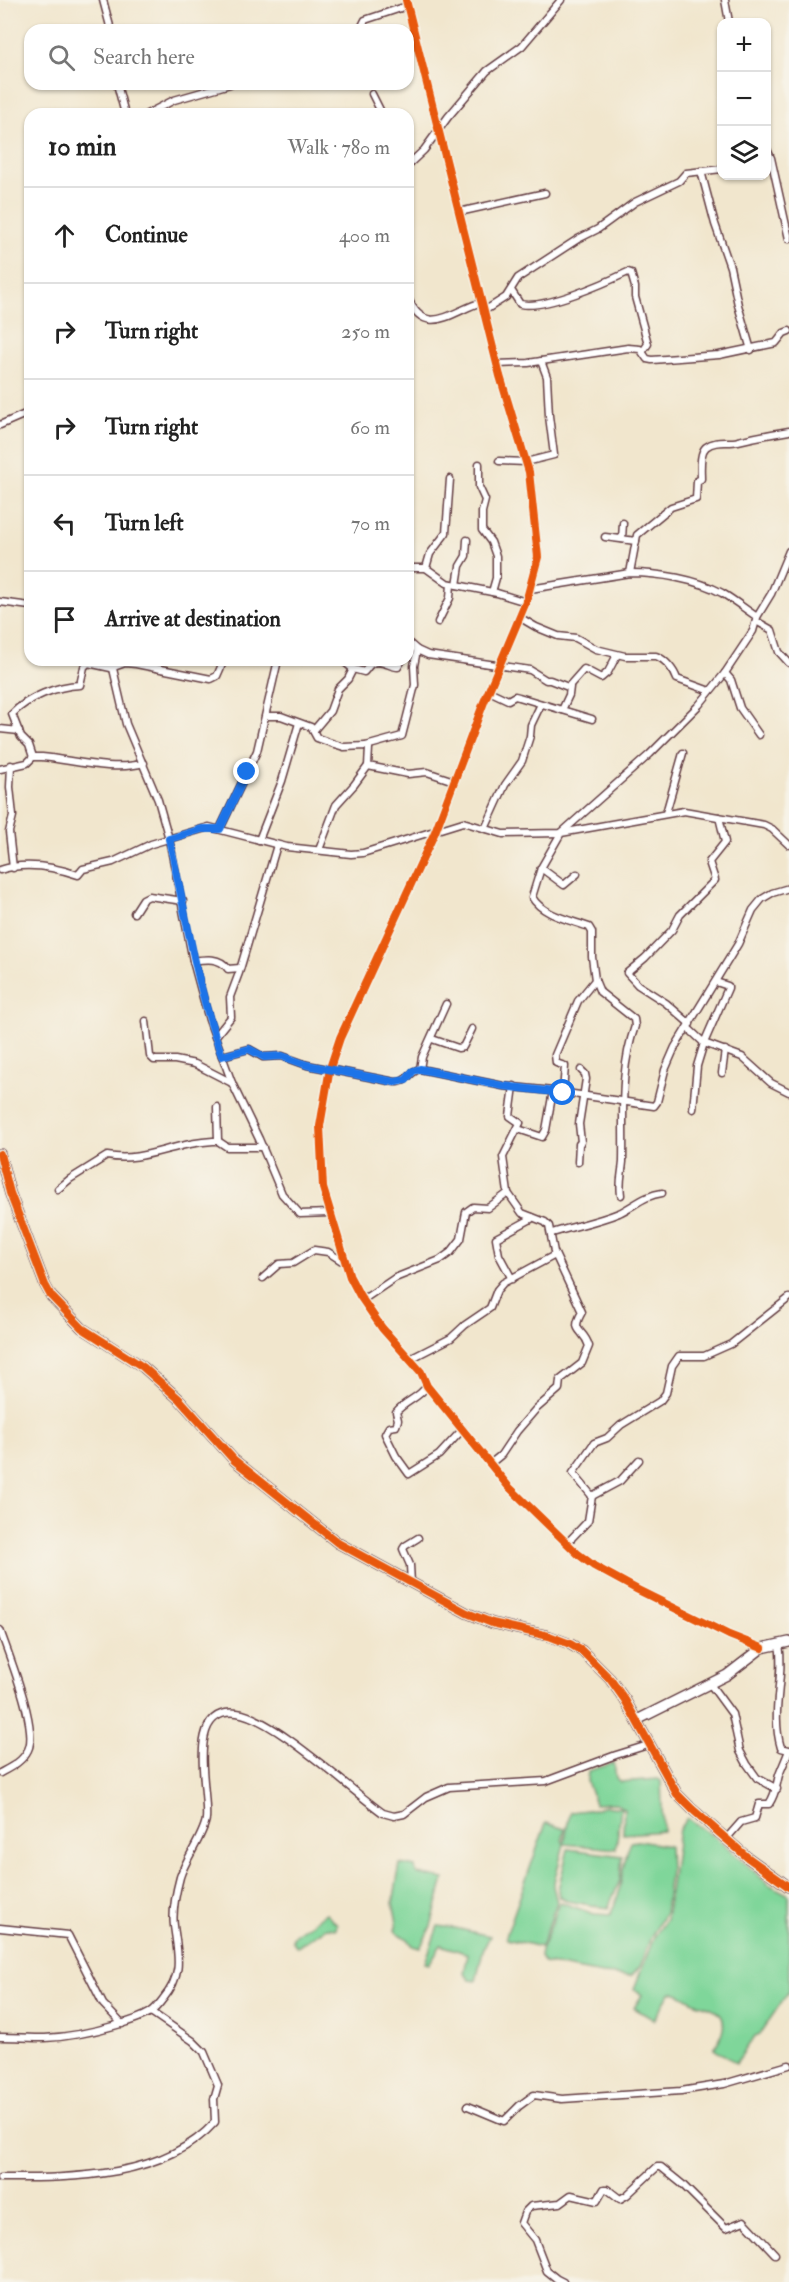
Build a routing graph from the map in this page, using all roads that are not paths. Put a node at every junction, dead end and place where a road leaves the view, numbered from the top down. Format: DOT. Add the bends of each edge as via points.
graph roads {
  1 [pos="103,0"];
  2 [pos="561,0"];
  3 [pos="725,0"];
  4 [pos="407,3"];
  5 [pos="728,18"];
  6 [pos="109,24"];
  7 [pos="363,24"];
  8 [pos="412,24"];
  9 [pos="414,31"];
  10 [pos="119,90"];
  11 [pos="209,90"];
  12 [pos="372,94"];
  13 [pos="124,108"];
  14 [pos="159,108"];
  15 [pos="379,108"];
  16 [pos="439,130"];
  17 [pos="414,159"];
  18 [pos="771,166"];
  19 [pos="717,169"];
  20 [pos="701,171"];
  21 [pos="545,192"];
  22 [pos="459,212"];
  23 [pos="789,238"];
  24 [pos="511,290"];
  25 [pos="482,302"];
  26 [pos="414,310"];
  27 [pos="484,311"];
  28 [pos="789,331"];
  29 [pos="751,350"];
  30 [pos="643,351"];
  31 [pos="542,361"];
  32 [pos="497,364"];
  33 [pos="24,415"];
  34 [pos="0,425"];
  35 [pos="789,431"];
  36 [pos="499,461"];
  37 [pos="526,462"];
  38 [pos="479,464"];
  39 [pos="450,479"];
  40 [pos="623,523"];
  41 [pos="605,537"];
  42 [pos="621,539"];
  43 [pos="467,540"];
  44 [pos="636,541"];
  45 [pos="788,555"];
  46 [pos="414,568"];
  47 [pos="426,568"];
  48 [pos="630,573"];
  49 [pos="454,585"];
  50 [pos="530,589"];
  51 [pos="492,592"];
  52 [pos="0,602"];
  53 [pos="526,602"];
  54 [pos="24,605"];
  55 [pos="519,617"];
  56 [pos="756,619"];
  57 [pos="438,622"];
  58 [pos="416,650"];
  59 [pos="618,655"];
  60 [pos="789,663"];
  61 [pos="501,665"];
  62 [pos="84,666"];
  63 [pos="113,666"];
  64 [pos="164,666"];
  65 [pos="221,666"];
  66 [pos="276,666"];
  67 [pos="349,666"];
  68 [pos="369,666"];
  69 [pos="353,669"];
  70 [pos="725,673"];
  71 [pos="570,687"];
  72 [pos="489,691"];
  73 [pos="710,691"];
  74 [pos="541,704"];
  75 [pos="562,710"];
  76 [pos="266,716"];
  77 [pos="592,719"];
  78 [pos="299,723"];
  79 [pos="0,729"];
  80 [pos="314,730"];
  81 [pos="20,731"];
  82 [pos="759,735"];
  83 [pos="366,746"];
  84 [pos="683,753"];
  85 [pos="33,757"];
  86 [pos="144,763"];
  87 [pos="11,765"];
  88 [pos="368,766"];
  89 [pos="0,769"];
  90 [pos="454,781"];
  91 [pos="666,813"];
  92 [pos="719,817"];
  93 [pos="220,829"];
  94 [pos="485,829"];
  95 [pos="435,832"];
  96 [pos="561,833"];
  97 [pos="169,839"];
  98 [pos="259,840"];
  99 [pos="789,844"];
  100 [pos="277,845"];
  101 [pos="319,850"];
  102 [pos="14,868"];
  103 [pos="541,868"];
  104 [pos="0,870"];
  105 [pos="577,874"];
  106 [pos="787,889"];
  107 [pos="789,896"];
  108 [pos="183,901"];
  109 [pos="134,913"];
  110 [pos="193,960"];
  111 [pos="240,968"];
  112 [pos="595,980"];
  113 [pos="716,982"];
  114 [pos="446,1004"];
  115 [pos="146,1021"];
  116 [pos="689,1026"];
  117 [pos="472,1029"];
  118 [pos="215,1037"];
  119 [pos="432,1039"];
  120 [pos="704,1043"];
  121 [pos="725,1050"];
  122 [pos="222,1056"];
  123 [pos="330,1068"];
  124 [pos="420,1069"];
  125 [pos="581,1070"];
  126 [pos="722,1073"];
  127 [pos="232,1083"];
  128 [pos="514,1086"];
  129 [pos="553,1091"];
  130 [pos="789,1092"];
  131 [pos="563,1093"];
  132 [pos="584,1096"];
  133 [pos="622,1101"];
  134 [pos="217,1107"];
  135 [pos="693,1109"];
  136 [pos="518,1129"];
  137 [pos="218,1141"];
  138 [pos="263,1148"];
  139 [pos="0,1154"];
  140 [pos="578,1162"];
  141 [pos="58,1189"];
  142 [pos="508,1193"];
  143 [pos="662,1193"];
  144 [pos="621,1195"];
  145 [pos="330,1214"];
  146 [pos="532,1217"];
  147 [pos="552,1233"];
  148 [pos="555,1255"];
  149 [pos="346,1263"];
  150 [pos="262,1278"];
  151 [pos="512,1279"];
  152 [pos="360,1296"];
  153 [pos="789,1298"];
  154 [pos="410,1359"];
  155 [pos="428,1386"];
  156 [pos="463,1429"];
  157 [pos="639,1460"];
  158 [pos="490,1464"];
  159 [pos="592,1496"];
  160 [pos="418,1538"];
  161 [pos="567,1544"];
  162 [pos="411,1582"];
  163 [pos="0,1630"];
  164 [pos="784,1642"];
  165 [pos="762,1648"];
  166 [pos="710,1684"];
  167 [pos="637,1720"];
  168 [pos="648,1745"];
  169 [pos="789,1750"];
  170 [pos="0,1773"];
  171 [pos="777,1789"];
  172 [pos="726,1839"];
  173 [pos="789,1887"];
  174 [pos="0,1928"];
  175 [pos="151,2012"];
  176 [pos="122,2024"];
  177 [pos="0,2037"];
  178 [pos="789,2066"];
  179 [pos="468,2106"];
  180 [pos="0,2178"];
  181 [pos="775,2254"];
  182 [pos="563,2282"];
  1 -- 6 [label="street"];
  2 -- 16 [label="street" via="522,46 487,71"];
  3 -- 5 [label="street"];
  4 -- 7 [label="street"];
  4 -- 8 [label="street"];
  9 -- 16 [label="street"];
  10 -- 13 [label="street"];
  11 -- 14 [label="street"];
  12 -- 15 [label="street"];
  16 -- 17 [label="street"];
  16 -- 22 [label="street"];
  18 -- 23 [label="street"];
  19 -- 20 [label="street"];
  20 -- 24 [label="street" via="686,173 679,181 635,202 598,230 518,278"];
  20 -- 29 [label="street"];
  21 -- 22 [label="street"];
  22 -- 25 [label="street"];
  24 -- 27 [label="street"];
  24 -- 30 [label="street" via="520,304 528,306 631,273 648,344"];
  25 -- 26 [label="street" via="428,321"];
  25 -- 27 [label="street"];
  27 -- 32 [label="street"];
  28 -- 29 [label="street" via="776,344"];
  29 -- 30 [label="street" via="652,360"];
  30 -- 31 [label="street" via="628,348"];
  31 -- 32 [label="street"];
  31 -- 37 [label="street" via="554,456"];
  32 -- 37 [label="street"];
  33 -- 34 [label="street"];
  35 -- 44 [label="street" via="706,447 696,499 671,507"];
  36 -- 37 [label="street"];
  37 -- 50 [label="street" via="538,557"];
  38 -- 51 [label="street" via="479,487 485,500 482,530 496,556"];
  39 -- 47 [label="street" via="446,534 430,554"];
  40 -- 42 [label="street"];
  41 -- 42 [label="street"];
  42 -- 44 [label="street"];
  43 -- 49 [label="street" via="466,556"];
  44 -- 48 [label="street"];
  45 -- 56 [label="street"];
  46 -- 47 [label="street"];
  47 -- 49 [label="street"];
  48 -- 50 [label="street"];
  48 -- 56 [label="street" via="645,573 720,592"];
  49 -- 51 [label="street"];
  49 -- 57 [label="street"];
  50 -- 53 [label="street"];
  51 -- 53 [label="street"];
  52 -- 54 [label="street"];
  53 -- 55 [label="street"];
  55 -- 59 [label="street" via="558,636 576,638"];
  55 -- 61 [label="street"];
  56 -- 60 [label="street" via="772,630 779,652"];
  56 -- 70 [label="street" via="753,631"];
  58 -- 61 [label="street" via="441,658"];
  58 -- 83 [label="street" via="415,685 402,736"];
  59 -- 71 [label="street" via="601,678 584,669"];
  59 -- 73 [label="street" via="661,658 677,679"];
  61 -- 71 [label="street" via="530,670"];
  61 -- 72 [label="street"];
  62 -- 81 [label="street" via="80,685 47,692 17,709 12,717"];
  63 -- 86 [label="street" via="126,724"];
  64 -- 65 [label="street" via="211,680"];
  66 -- 76 [label="street"];
  67 -- 69 [label="street"];
  68 -- 69 [label="street" via="364,672"];
  69 -- 80 [label="street" via="338,689 330,711"];
  70 -- 73 [label="street"];
  70 -- 82 [label="street" via="740,708"];
  71 -- 75 [label="street"];
  72 -- 74 [label="street" via="508,700 515,696"];
  72 -- 90 [label="street"];
  73 -- 96 [label="street" via="650,754"];
  74 -- 75 [label="street"];
  74 -- 94 [label="street" via="522,761 505,785"];
  75 -- 77 [label="street"];
  76 -- 78 [label="street" via="281,716"];
  76 -- 93 [label="street" via="257,751"];
  78 -- 80 [label="street"];
  78 -- 98 [label="street"];
  79 -- 81 [label="street"];
  80 -- 83 [label="street" via="317,738 334,744"];
  81 -- 85 [label="street"];
  83 -- 88 [label="street"];
  84 -- 91 [label="street"];
  85 -- 86 [label="street" via="134,766"];
  85 -- 87 [label="street" via="27,763"];
  86 -- 97 [label="street"];
  87 -- 89 [label="street"];
  87 -- 102 [label="street" via="14,816 9,832"];
  88 -- 90 [label="street" via="408,774 427,772"];
  88 -- 101 [label="street" via="336,805"];
  90 -- 95 [label="street"];
  91 -- 92 [label="street" via="684,811"];
  91 -- 96 [label="street"];
  92 -- 99 [label="street" via="764,825"];
  92 -- 116 [label="street" via="725,842 709,862 715,880 680,915 672,930 627,973"];
  93 -- 97 [label="street" via="202,829"];
  93 -- 98 [label="street"];
  94 -- 95 [label="street" via="463,822"];
  94 -- 96 [label="street" via="503,834"];
  95 -- 101 [label="street" via="363,854"];
  95 -- 123 [label="street" via="351,1012"];
  96 -- 103 [label="street"];
  97 -- 102 [label="street" via="113,862 82,869 78,874 52,867"];
  97 -- 108 [label="street"];
  98 -- 100 [label="street"];
  100 -- 101 [label="street"];
  100 -- 111 [label="street"];
  102 -- 104 [label="street"];
  103 -- 105 [label="street" via="564,885"];
  103 -- 112 [label="street" via="532,897 548,912 589,927"];
  106 -- 107 [label="street"];
  106 -- 113 [label="street" via="762,899 753,910"];
  108 -- 109 [label="street" via="149,896"];
  108 -- 110 [label="street"];
  110 -- 111 [label="street" via="210,959 220,961 228,969"];
  110 -- 118 [label="street"];
  111 -- 118 [label="street" via="230,997 231,1017"];
  112 -- 131 [label="street" via="578,1001 555,1056 556,1063 565,1066"];
  112 -- 133 [label="street" via="600,992 634,1019"];
  113 -- 116 [label="street"];
  113 -- 120 [label="street" via="728,988"];
  114 -- 119 [label="street"];
  115 -- 127 [label="street" via="150,1056 154,1060 195,1064"];
  116 -- 120 [label="street"];
  116 -- 133 [label="street" via="664,1070 654,1106"];
  117 -- 119 [label="street" via="463,1047"];
  118 -- 122 [label="street"];
  119 -- 124 [label="street"];
  120 -- 121 [label="street"];
  120 -- 135 [label="street" via="697,1066"];
  121 -- 126 [label="street"];
  121 -- 130 [label="street" via="742,1057 771,1083"];
  122 -- 123 [label="street" via="249,1049 264,1057 282,1056"];
  122 -- 127 [label="street"];
  123 -- 124 [label="street" via="401,1082"];
  123 -- 145 [label="street" via="320,1125 323,1188"];
  124 -- 128 [label="street"];
  125 -- 132 [label="street" via="585,1074"];
  127 -- 138 [label="street"];
  128 -- 129 [label="street"];
  128 -- 136 [label="street" via="509,1111 520,1123"];
  129 -- 131 [label="street"];
  129 -- 136 [label="street" via="542,1137"];
  131 -- 132 [label="street"];
  132 -- 133 [label="street"];
  132 -- 140 [label="street"];
  133 -- 144 [label="street"];
  134 -- 137 [label="street"];
  136 -- 142 [label="street" via="503,1157"];
  137 -- 138 [label="street" via="228,1147"];
  137 -- 141 [label="street" via="142,1157 107,1156"];
  138 -- 145 [label="street" via="282,1194 298,1213"];
  139 -- 162 [label="street" via="10,1193 45,1285 71,1317 143,1366 234,1460 319,1529"];
  142 -- 146 [label="street" via="518,1209"];
  142 -- 152 [label="street" via="488,1208 473,1207 466,1212 461,1239 440,1260 394,1278 367,1297"];
  143 -- 147 [label="street" via="648,1196 621,1212"];
  145 -- 149 [label="street"];
  146 -- 147 [label="street" via="545,1222"];
  146 -- 151 [label="street" via="496,1238 499,1255"];
  147 -- 148 [label="street"];
  148 -- 151 [label="street"];
  148 -- 158 [label="street" via="582,1312 576,1325 588,1342 588,1350 582,1363 560,1380 559,1389 536,1409"];
  149 -- 150 [label="street" via="328,1252 314,1250 289,1264 279,1264"];
  149 -- 152 [label="street"];
  151 -- 154 [label="street" via="497,1290 490,1308 451,1338"];
  152 -- 154 [label="street"];
  153 -- 159 [label="street" via="731,1344 704,1356 679,1356 660,1401 594,1443 574,1469 575,1477"];
  154 -- 155 [label="street"];
  155 -- 156 [label="street"];
  155 -- 156 [label="street" via="399,1408 396,1426 389,1427 385,1434 409,1474 439,1455"];
  156 -- 158 [label="street"];
  157 -- 159 [label="street" via="620,1481"];
  158 -- 161 [label="street"];
  159 -- 161 [label="street" via="588,1521"];
  160 -- 162 [label="street" via="404,1549"];
  161 -- 165 [label="street" via="616,1578"];
  162 -- 167 [label="street" via="467,1613 549,1636 582,1651 610,1678"];
  163 -- 170 [label="street" via="22,1693 31,1739 20,1762"];
  164 -- 165 [label="street"];
  164 -- 169 [label="street" via="775,1713 781,1748"];
  165 -- 166 [label="street"];
  166 -- 167 [label="street"];
  166 -- 171 [label="street" via="732,1714 747,1764 757,1778"];
  167 -- 168 [label="street"];
  168 -- 172 [label="street" via="677,1794"];
  168 -- 175 [label="street" via="546,1781 449,1787 426,1797 405,1814 394,1815 383,1813 269,1728 240,1714 216,1717 206,1732 203,1751 206,1821 177,1890 174,1925 178,1973 170,1991"];
  169 -- 171 [label="street"];
  171 -- 172 [label="street" via="769,1804 758,1805 755,1818 741,1822"];
  172 -- 173 [label="street"];
  174 -- 176 [label="street" via="68,1935 103,2004"];
  175 -- 176 [label="street"];
  175 -- 180 [label="street" via="204,2052 218,2085 215,2122 205,2134 174,2153 131,2168 80,2177"];
  176 -- 177 [label="street" via="63,2037"];
  178 -- 179 [label="street" via="681,2091 562,2099 534,2095 504,2121"];
  181 -- 182 [label="street" via="744,2222 726,2228 682,2184 657,2168 620,2199 604,2189 597,2201 571,2195 560,2203 528,2208 521,2223 535,2240 547,2271"];
}
